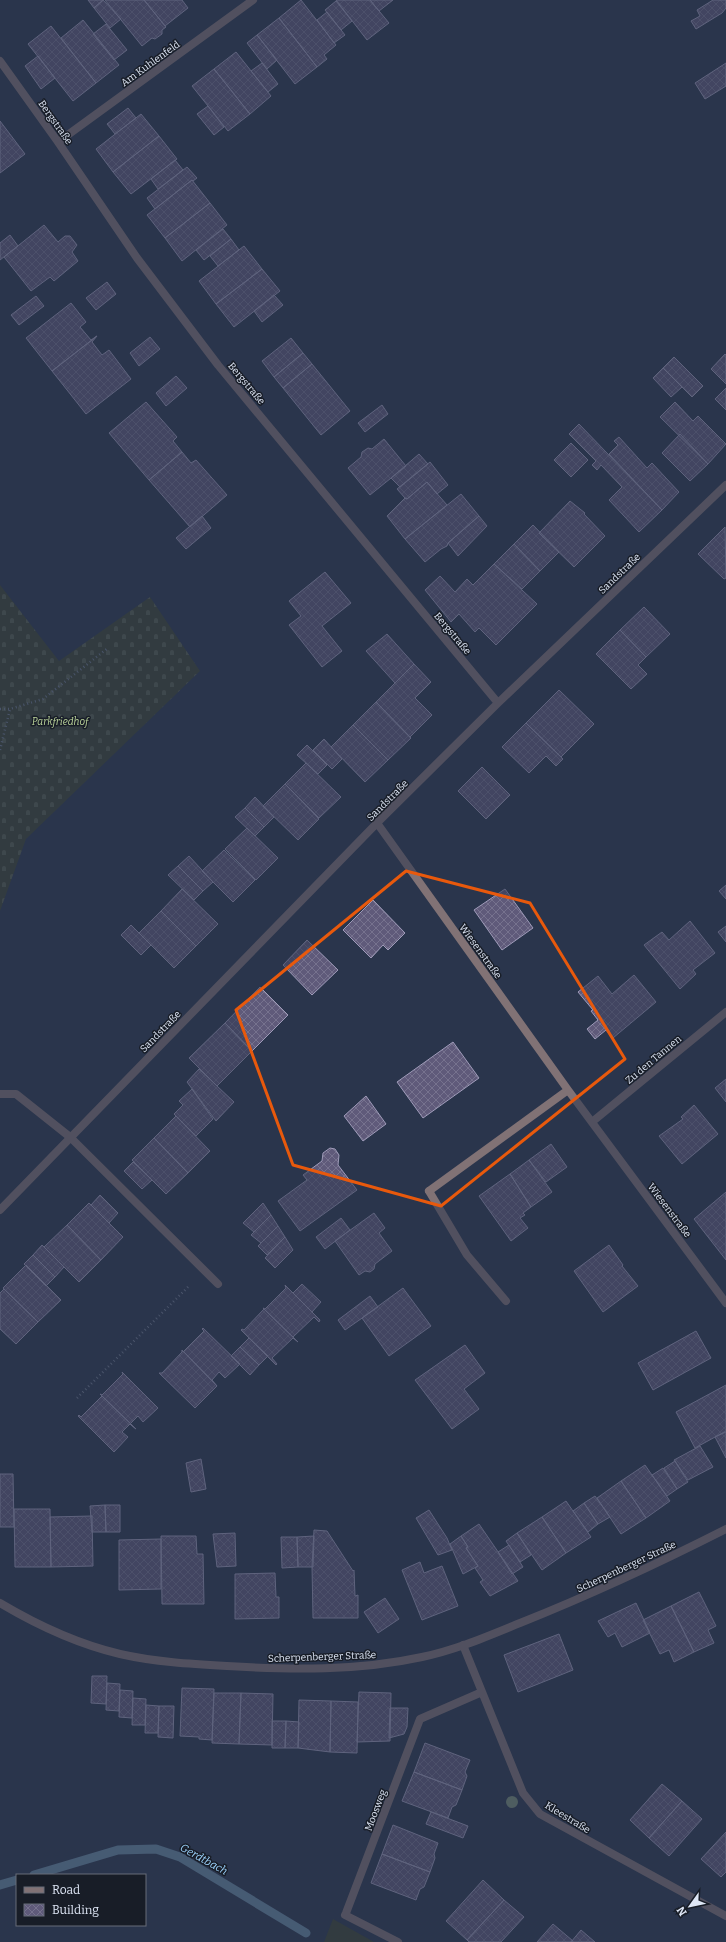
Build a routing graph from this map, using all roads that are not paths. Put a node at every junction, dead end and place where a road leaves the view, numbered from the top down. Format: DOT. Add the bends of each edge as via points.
graph roads {
  1 [pos="253,0"];
  2 [pos="0,61"];
  3 [pos="58,142"];
  4 [pos="726,485"];
  5 [pos="498,703"];
  6 [pos="377,823"];
  7 [pos="726,1012"];
  8 [pos="568,1090"];
  9 [pos="0,1094"];
  10 [pos="592,1122"];
  11 [pos="70,1137"];
  12 [pos="0,1210"];
  13 [pos="218,1284"];
  14 [pos="506,1301"];
  15 [pos="726,1303"];
  16 [pos="726,1529"];
  17 [pos="0,1603"];
  18 [pos="463,1646"];
  19 [pos="482,1692"];
  20 [pos="726,1916"];
  21 [pos="398,1942"];
  1 -- 3 [label="street, Am Kuhlenfeld"];
  2 -- 3 [label="street, Bergstraße"];
  3 -- 5 [label="street, Bergstraße" via="137,258 218,365"];
  4 -- 5 [label="street, Sandstraße"];
  5 -- 6 [label="street, Sandstraße"];
  6 -- 8 [label="street, Wiesenstraße"];
  6 -- 11 [label="street, Sandstraße"];
  7 -- 10 [label="street, Zu den Tannen"];
  8 -- 10 [label="street, Wiesenstraße"];
  8 -- 14 [label="street" via="429,1191 467,1255"];
  9 -- 11 [label="street" via="16,1094"];
  10 -- 15 [label="street, Wiesenstraße"];
  11 -- 12 [label="street, Sandstraße"];
  11 -- 13 [label="street"];
  16 -- 18 [label="street, Scherpenberger Straße" via="660,1563"];
  17 -- 18 [label="street, Scherpenberger Straße" via="23,1617 120,1654 184,1664 279,1670 366,1666 423,1657"];
  18 -- 19 [label="street, Kleestraße"];
  19 -- 20 [label="street, Kleestraße" via="523,1793 540,1814"];
  19 -- 21 [label="street, Moosweg" via="420,1719 345,1915"];
}
